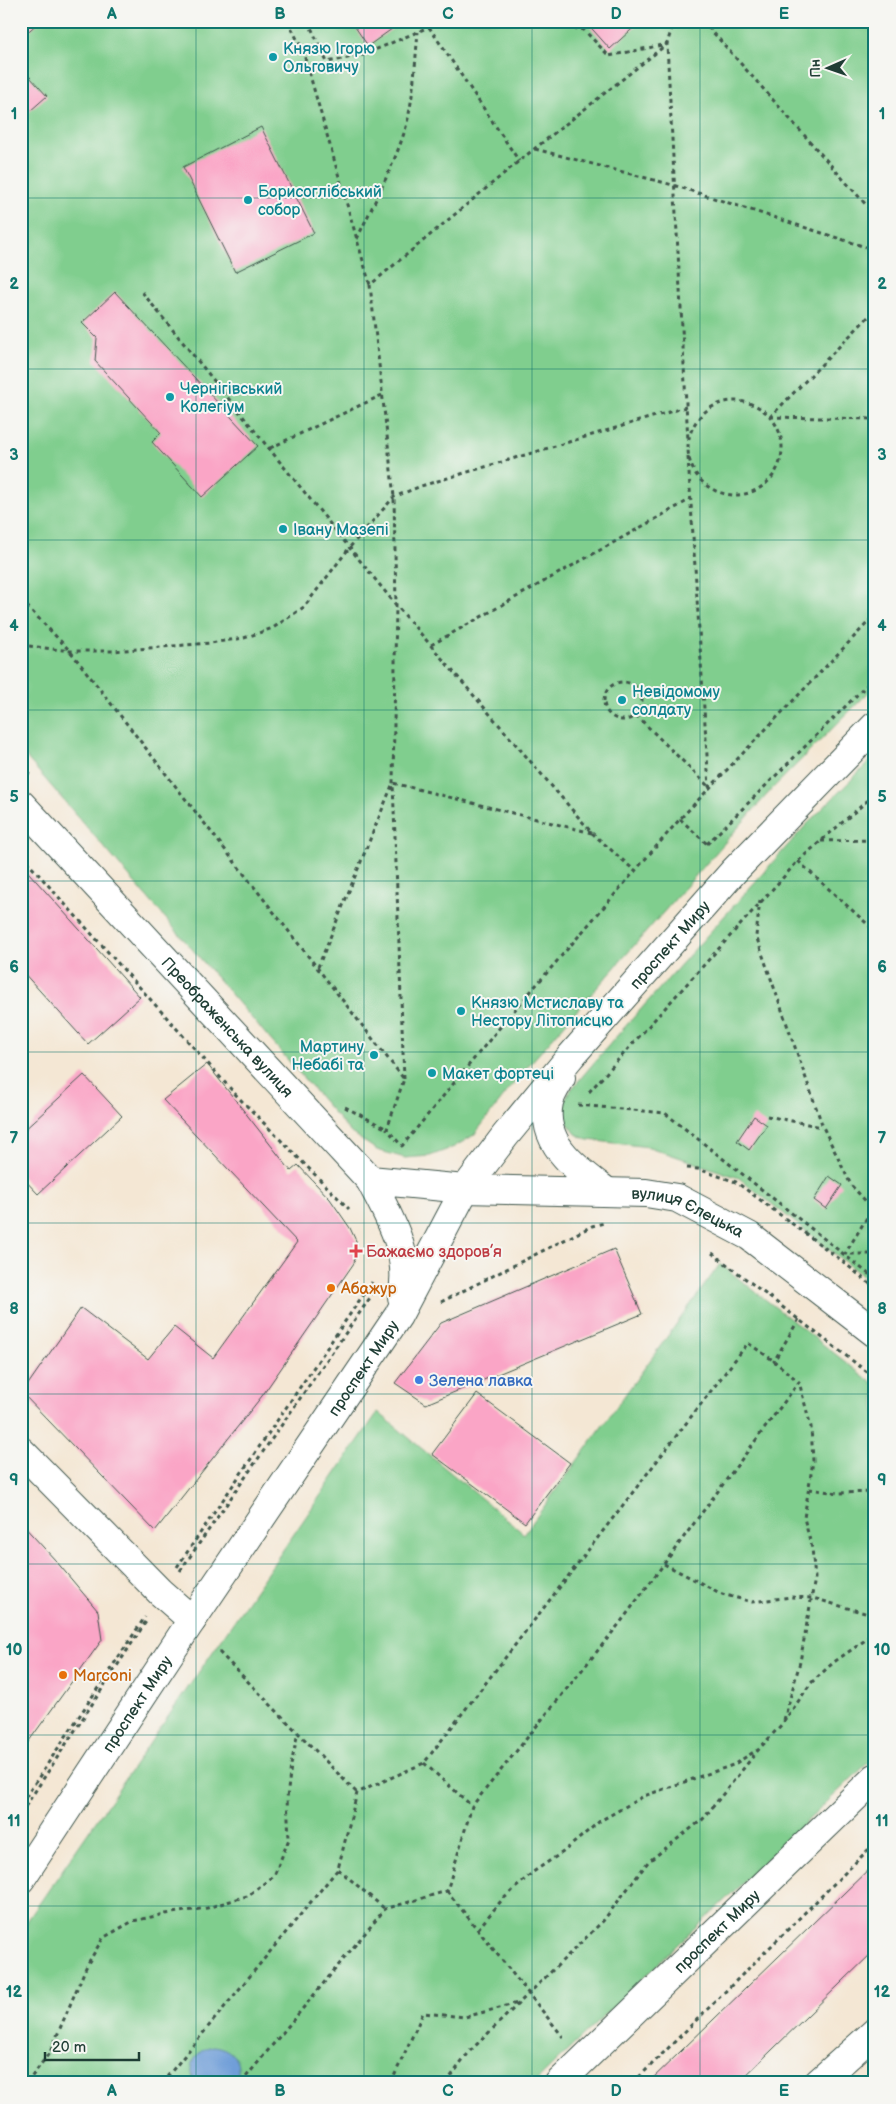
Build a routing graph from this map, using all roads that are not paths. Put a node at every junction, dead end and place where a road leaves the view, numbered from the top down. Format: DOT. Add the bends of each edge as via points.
graph roads {
  1 [pos="875,726"];
  2 [pos="21,804"];
  3 [pos="571,1056"];
  4 [pos="370,1180"];
  5 [pos="465,1188"];
  6 [pos="606,1192"];
  7 [pos="398,1316"];
  8 [pos="875,1334"];
  9 [pos="21,1452"];
  10 [pos="192,1620"];
  11 [pos="875,1778"];
  12 [pos="21,1879"];
  13 [pos="875,2032"];
  14 [pos="559,2083"];
  15 [pos="818,2083"];
  1 -- 3 [label="main road, проспект Миру" via="734,871"];
  2 -- 4 [label="main road, Преображенська вулиця"];
  3 -- 5 [label="main road, проспект Миру"];
  3 -- 6 [label="main road" via="549,1101 548,1124 558,1149 572,1165"];
  4 -- 5 [label="main road"];
  4 -- 7 [label="main road, Преображенська вулиця" via="402,1249 406,1283"];
  5 -- 6 [label="main road, вулиця Єлецька"];
  5 -- 7 [label="main road, проспект Миру"];
  6 -- 8 [label="main road, вулиця Єлецька" via="677,1198 710,1215 749,1236"];
  7 -- 10 [label="main road, проспект Миру"];
  9 -- 10 [label="main road"];
  10 -- 12 [label="main road, проспект Миру"];
  11 -- 14 [label="main road, проспект Миру"];
  13 -- 15 [label="main road"];
}
